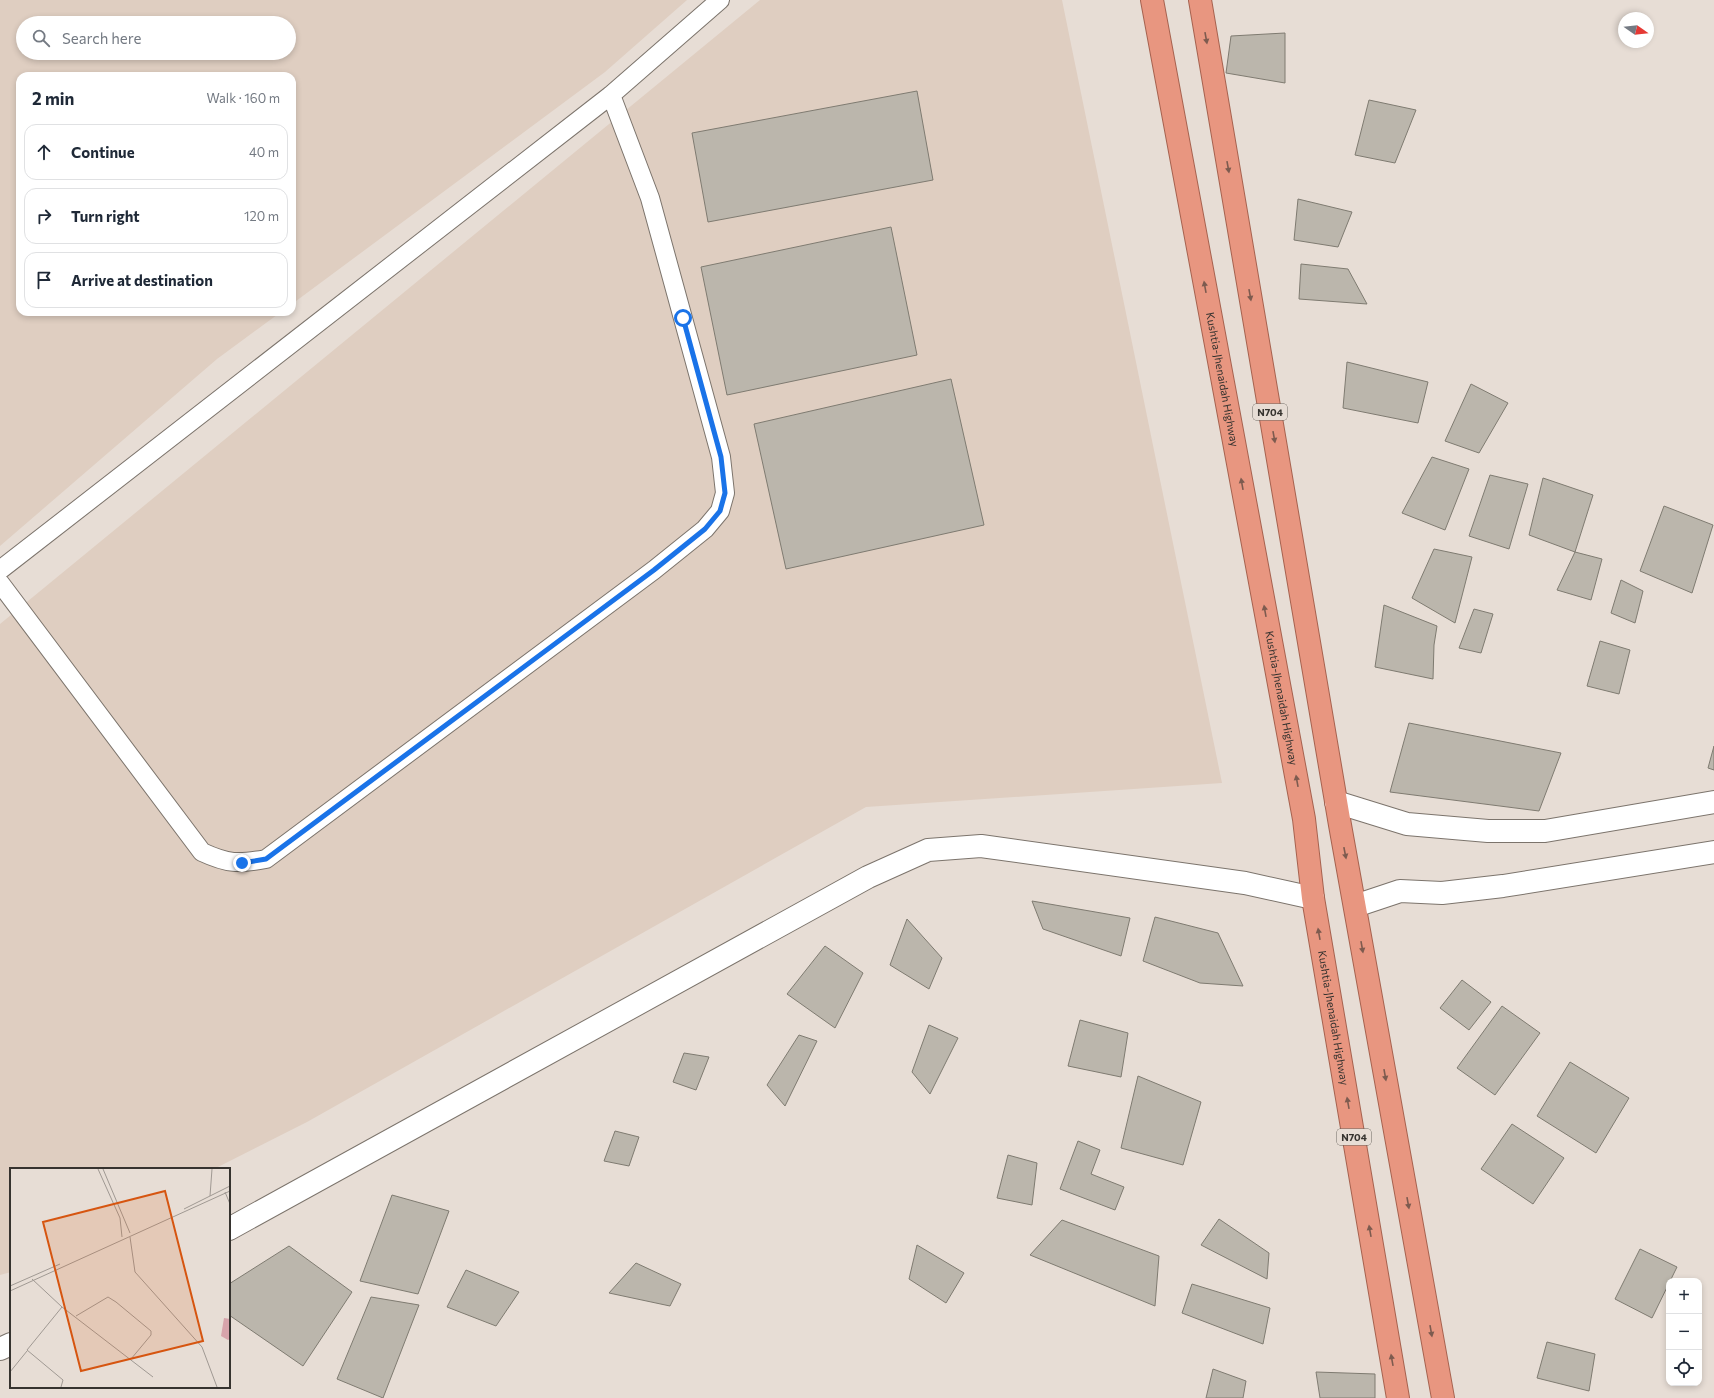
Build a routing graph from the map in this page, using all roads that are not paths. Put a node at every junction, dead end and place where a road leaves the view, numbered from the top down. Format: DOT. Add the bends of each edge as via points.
graph roads {
  1 [pos="720,0"];
  2 [pos="1152,0"];
  3 [pos="1200,0"];
  4 [pos="612,96"];
  5 [pos="0,570"];
  6 [pos="0,583"];
  7 [pos="1336,802"];
  8 [pos="1714,802"];
  9 [pos="1714,852"];
  10 [pos="1313,898"];
  11 [pos="1355,906"];
  12 [pos="230,1228"];
  13 [pos="10,1344"];
  14 [pos="0,1349"];
  15 [pos="1398,1398"];
  16 [pos="1443,1398"];
  1 -- 4 [label="lane"];
  10 -- 2 [label="highway, Kushtia-Jhenaidah Highway / N704, one-way" via="1304,819"];
  3 -- 7 [label="highway, N704, one-way"];
  4 -- 5 [label="lane"];
  4 -- 6 [label="lane" via="650,198 721,457 725,493 720,511 705,529 654,570 266,859 242,863 221,861 202,852"];
  7 -- 8 [label="street" via="1407,824 1488,831 1545,831"];
  7 -- 11 [label="highway, N704, one-way"];
  9 -- 11 [label="street" via="1442,893 1400,891"];
  10 -- 12 [label="street" via="1245,884 980,846 928,850 868,877"];
  15 -- 10 [label="highway, Kushtia-Jhenaidah Highway / N704, one-way"];
  11 -- 16 [label="highway, N704, one-way"];
  13 -- 14 [label="street"];
}
